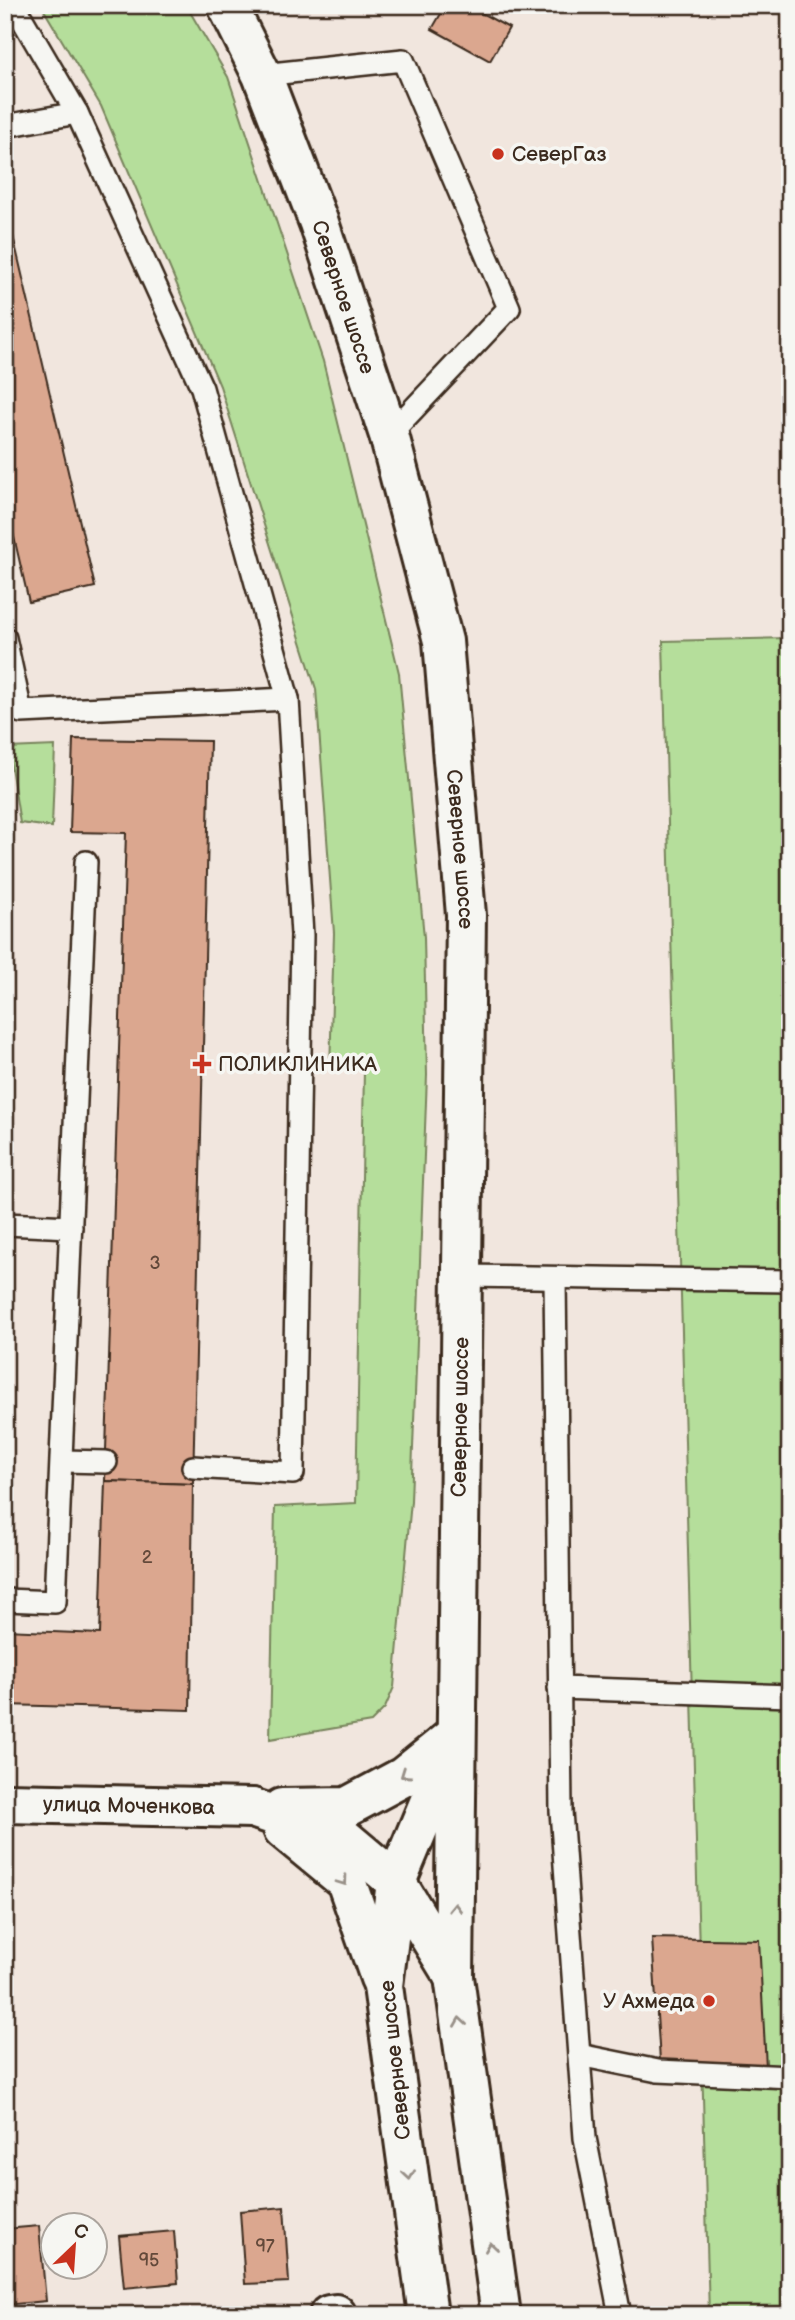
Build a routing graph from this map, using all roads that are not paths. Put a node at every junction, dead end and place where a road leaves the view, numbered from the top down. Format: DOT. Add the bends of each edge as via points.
graph roads {
  1 [pos="14,5"];
  2 [pos="227,5"];
  3 [pos="262,75"];
  4 [pos="77,113"];
  5 [pos="5,126"];
  6 [pos="389,435"];
  7 [pos="5,638"];
  8 [pos="8,666"];
  9 [pos="288,699"];
  10 [pos="86,862"];
  11 [pos="5,1224"];
  12 [pos="71,1227"];
  13 [pos="464,1276"];
  14 [pos="555,1278"];
  15 [pos="790,1281"];
  16 [pos="62,1461"];
  17 [pos="106,1462"];
  18 [pos="193,1467"];
  19 [pos="5,1601"];
  20 [pos="559,1688"];
  21 [pos="790,1696"];
  22 [pos="459,1732"];
  23 [pos="5,1803"];
  24 [pos="252,1808"];
  25 [pos="396,1882"];
  26 [pos="454,1977"];
  27 [pos="383,1986"];
  28 [pos="579,2055"];
  29 [pos="790,2077"];
  30 [pos="336,2314"];
  31 [pos="329,2315"];
  32 [pos="428,2315"];
  33 [pos="501,2315"];
  34 [pos="620,2315"];
  1 -- 4 [label="lane"];
  2 -- 3 [label="main road, Северное шоссе"];
  3 -- 6 [label="main road, Северное шоссе" via="319,223"];
  3 -- 6 [label="lane" via="403,60 509,308"];
  4 -- 5 [label="lane"];
  4 -- 9 [label="lane" via="202,388"];
  6 -- 13 [label="main road, Северное шоссе" via="443,641 466,915"];
  7 -- 8 [label="lane"];
  8 -- 9 [label="lane" via="21,712"];
  9 -- 18 [label="lane" via="302,935 293,1473"];
  10 -- 12 [label="lane"];
  11 -- 12 [label="lane"];
  12 -- 16 [label="lane"];
  13 -- 14 [label="lane"];
  13 -- 22 [label="main road, Северное шоссе" via="458,1459"];
  14 -- 15 [label="lane"];
  14 -- 20 [label="lane"];
  16 -- 17 [label="lane"];
  16 -- 19 [label="lane" via="55,1602"];
  20 -- 21 [label="lane"];
  20 -- 28 [label="lane" via="561,1811"];
  22 -- 24 [label="main road, улица Моченкова, one-way" via="402,1777 347,1807"];
  22 -- 25 [label="main road, Северное шоссе"];
  26 -- 22 [label="main road, Северное шоссе, one-way"];
  23 -- 24 [label="main road, улица Моченкова"];
  24 -- 25 [label="main road" via="345,1839"];
  24 -- 27 [label="main road, one-way" via="302,1842 346,1881"];
  25 -- 26 [label="main road"];
  25 -- 27 [label="main road, Северное шоссе"];
  33 -- 26 [label="main road, Северное шоссе, one-way"];
  27 -- 32 [label="main road, Северное шоссе, one-way"];
  28 -- 29 [label="lane" via="658,2071"];
  28 -- 34 [label="lane" via="585,2138"];
  30 -- 31 [label="main road"];
}
